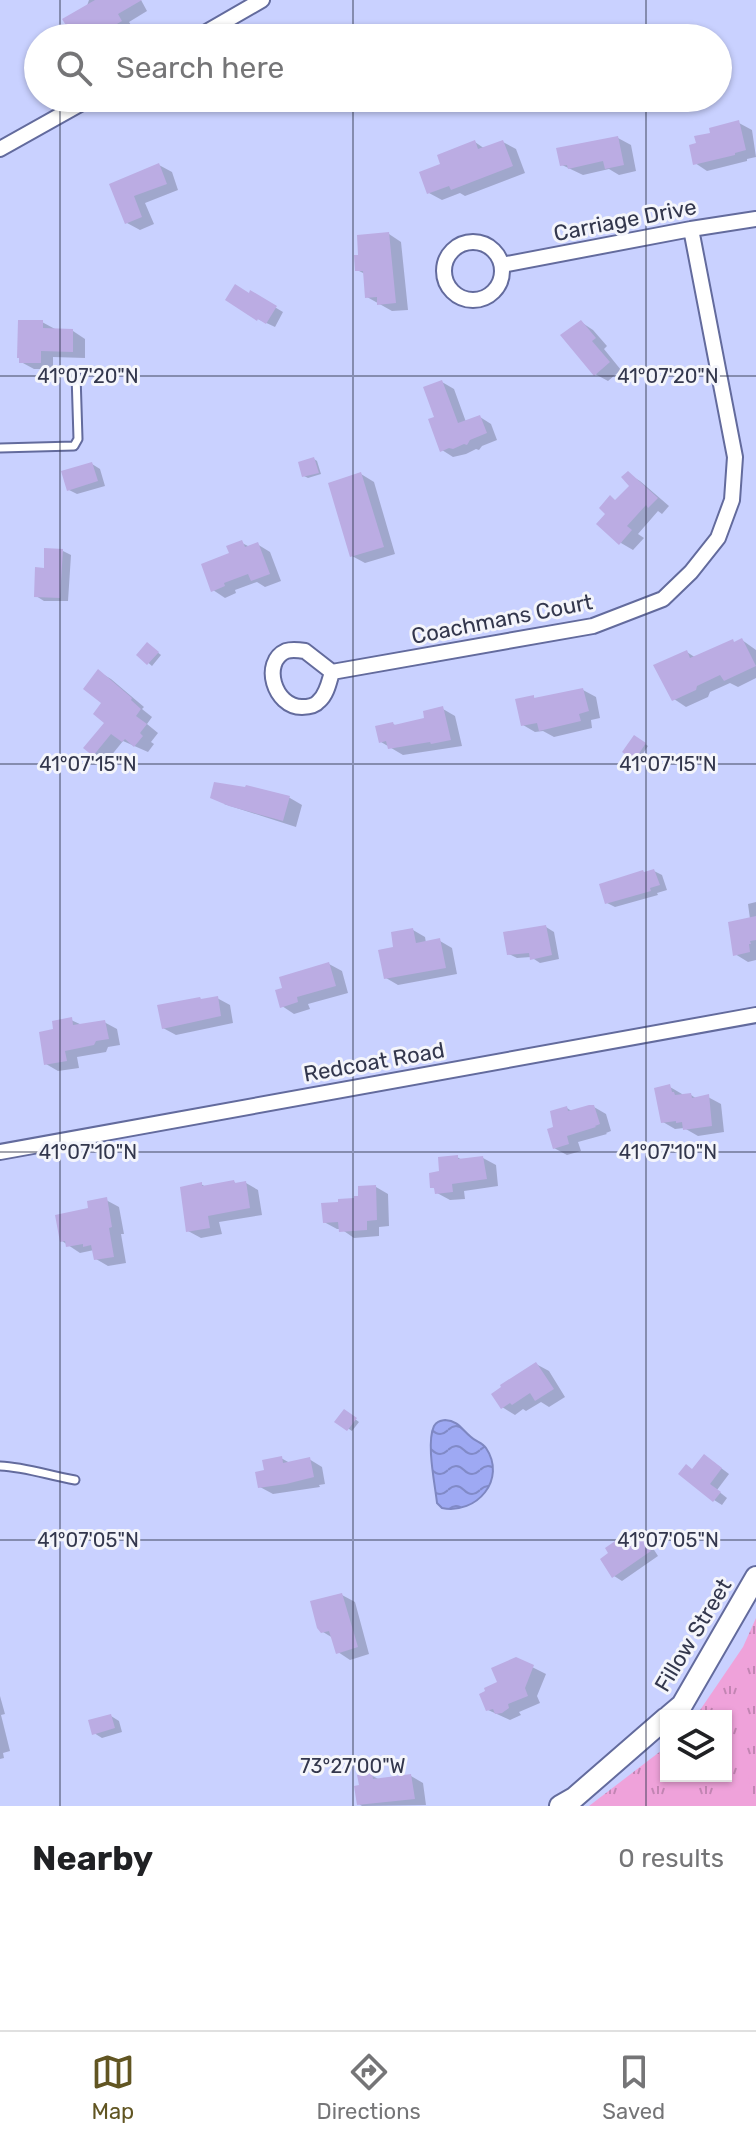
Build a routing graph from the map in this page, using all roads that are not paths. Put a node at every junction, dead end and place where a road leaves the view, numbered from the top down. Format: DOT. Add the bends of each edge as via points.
graph roads {
  1 [pos="262,0"];
  2 [pos="220,24"];
  3 [pos="66,112"];
  4 [pos="0,149"];
  5 [pos="756,219"];
  6 [pos="691,229"];
  7 [pos="502,265"];
  8 [pos="76,374"];
  9 [pos="0,448"];
  10 [pos="332,672"];
  11 [pos="756,1015"];
  12 [pos="0,1152"];
  13 [pos="0,1466"];
  14 [pos="75,1480"];
  15 [pos="756,1577"];
  16 [pos="676,1710"];
  17 [pos="660,1723"];
  18 [pos="560,1806"];
  1 -- 2 [label="street"];
  3 -- 4 [label="street"];
  5 -- 6 [label="street, Carriage Drive"];
  6 -- 7 [label="street, Carriage Drive"];
  6 -- 10 [label="street, Coachmans Court" via="735,457 732,500 718,538 691,572 663,599 593,626"];
  7 -- 7 [label="street" via="486,245 467,242 447,258 445,278 461,297 481,299 499,283"];
  8 -- 9 [label="lane" via="74,446"];
  10 -- 10 [label="street" via="305,651 285,652 274,665 277,694 307,708 318,703"];
  11 -- 12 [label="street, Redcoat Road"];
  13 -- 14 [label="lane"];
  15 -- 16 [label="street, Fillow Street"];
  17 -- 18 [label="street, Fillow Street"];
}
